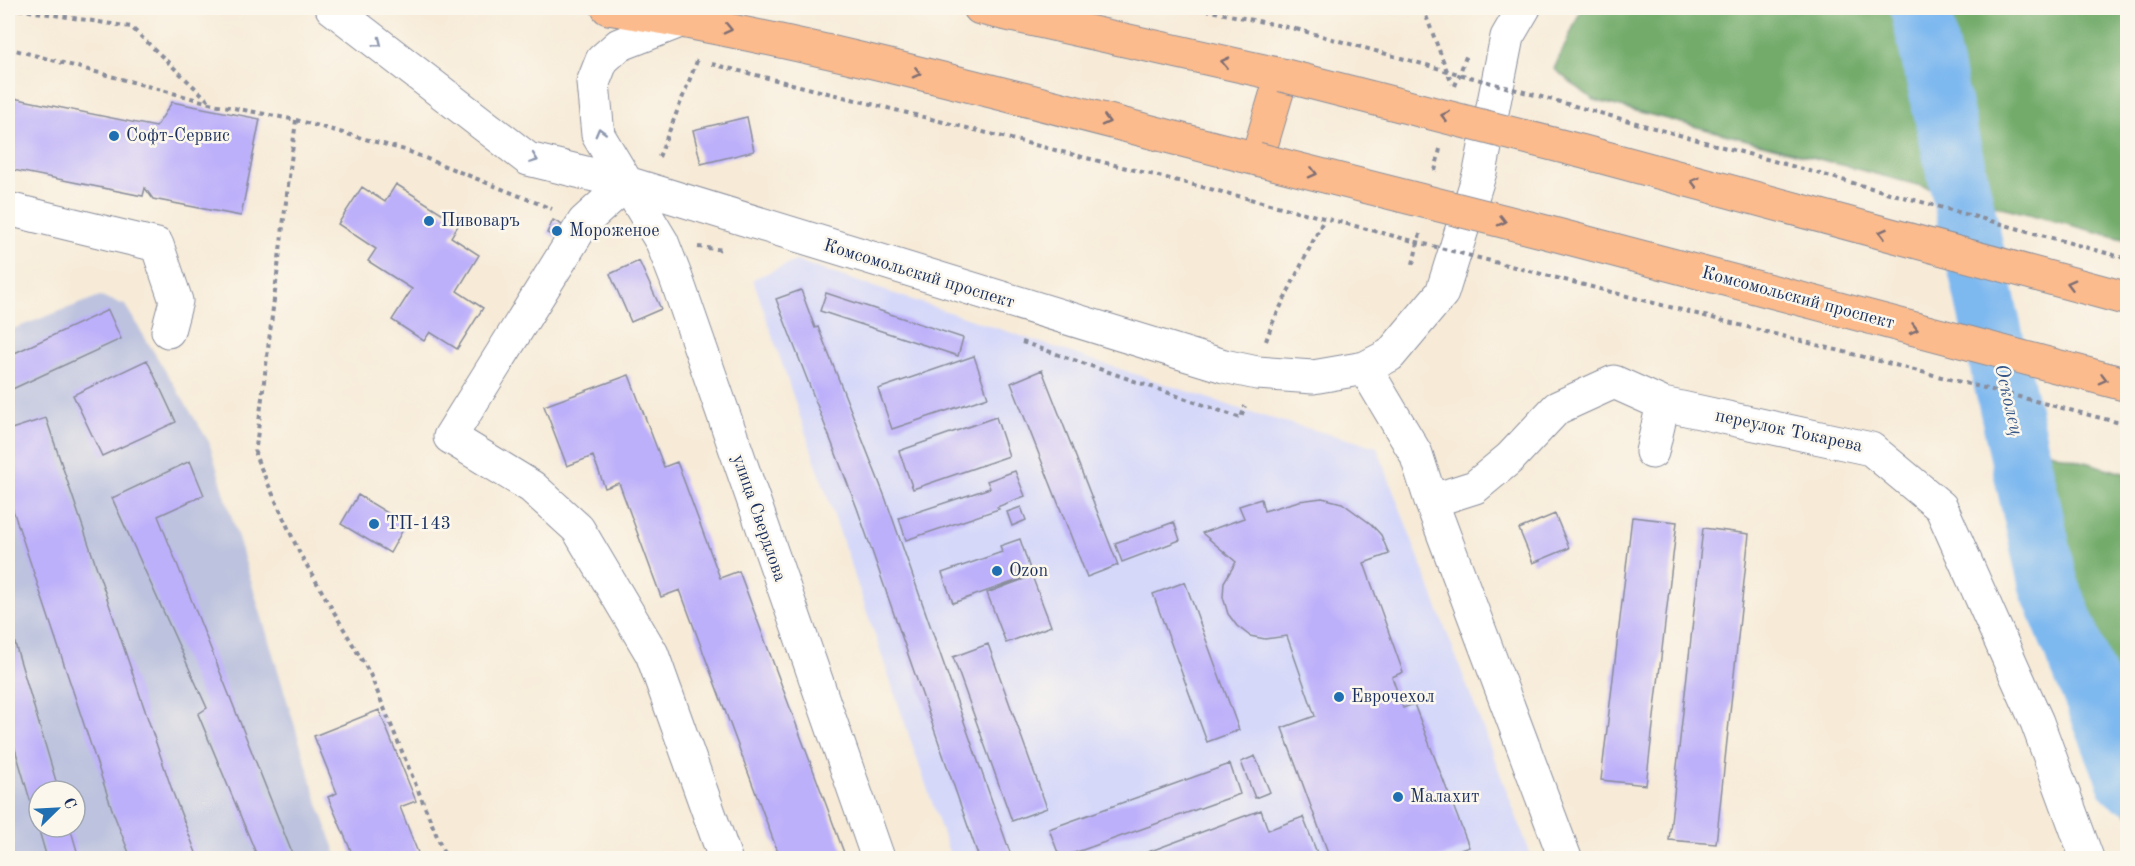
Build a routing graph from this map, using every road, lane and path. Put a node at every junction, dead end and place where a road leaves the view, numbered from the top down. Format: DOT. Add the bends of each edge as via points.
graph roads {
  1 [pos="10,8"];
  2 [pos="39,8"];
  3 [pos="332,8"];
  4 [pos="608,8"];
  5 [pos="980,8"];
  6 [pos="1196,8"];
  7 [pos="1423,8"];
  8 [pos="1524,8"];
  9 [pos="38,13"];
  10 [pos="683,20"];
  11 [pos="8,48"];
  12 [pos="1282,75"];
  13 [pos="1454,90"];
  14 [pos="213,104"];
  15 [pos="296,120"];
  16 [pos="658,158"];
  17 [pos="1257,159"];
  18 [pos="627,183"];
  19 [pos="8,209"];
  20 [pos="1324,219"];
  21 [pos="584,222"];
  22 [pos="662,242"];
  23 [pos="730,251"];
  24 [pos="2127,259"];
  25 [pos="2127,299"];
  26 [pos="1272,324"];
  27 [pos="168,331"];
  28 [pos="1365,368"];
  29 [pos="2127,385"];
  30 [pos="1663,404"];
  31 [pos="2127,425"];
  32 [pos="1652,452"];
  33 [pos="1431,501"];
  34 [pos="446,858"];
  35 [pos="725,858"];
  36 [pos="878,858"];
  37 [pos="1565,858"];
  38 [pos="2087,858"];
  1 -- 9 [label="path"];
  2 -- 9 [label="path"];
  3 -- 18 [label="street, Комсомольский проспект, one-way" via="528,159"];
  4 -- 10 [label="main road, Комсомольский проспект"];
  12 -- 5 [label="main road, one-way"];
  6 -- 24 [label="path, bridge" via="1296,29"];
  7 -- 13 [label="path"];
  8 -- 28 [label="street, Комсомольский проспект" via="1507,37 1480,172 1443,293 1390,355"];
  9 -- 14 [label="path" via="131,27"];
  10 -- 17 [label="main road, Комсомольский проспект, one-way" via="908,71"];
  18 -- 10 [label="street, улица Свердлова, one-way" via="598,135 593,83 602,60 619,45"];
  11 -- 14 [label="path"];
  12 -- 17 [label="main road"];
  25 -- 12 [label="main road, one-way, bridge"];
  14 -- 15 [label="path"];
  15 -- 21 [label="path" via="405,150"];
  15 -- 34 [label="path" via="255,455 299,552 370,674"];
  16 -- 20 [label="path, bridge" via="697,61"];
  17 -- 29 [label="main road, Комсомольский проспект, one-way, bridge"];
  18 -- 21 [label="street"];
  18 -- 22 [label="street, улица Свердлова"];
  18 -- 28 [label="street, Комсомольский проспект" via="1224,366 1313,377"];
  19 -- 27 [label="street" via="157,245 176,301"];
  20 -- 26 [label="path"];
  20 -- 31 [label="path, bridge"];
  21 -- 35 [label="street" via="450,437 532,487 578,530 652,654"];
  22 -- 23 [label="path"];
  22 -- 36 [label="street, улица Свердлова"];
  28 -- 33 [label="street" via="1416,454"];
  30 -- 32 [label="street"];
  30 -- 33 [label="street, переулок Токарева" via="1614,382 1557,408 1510,458 1475,487"];
  30 -- 38 [label="street, переулок Токарева" via="1871,449 1941,507 2037,722"];
  33 -- 37 [label="street"];
}
